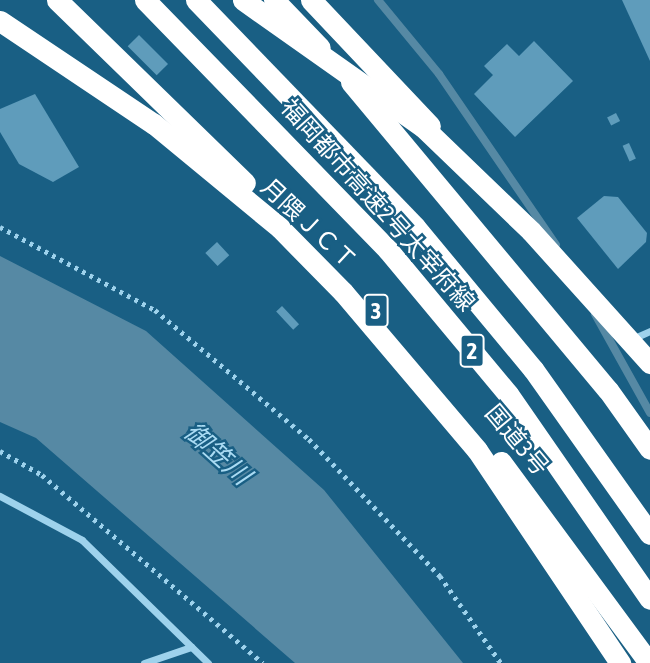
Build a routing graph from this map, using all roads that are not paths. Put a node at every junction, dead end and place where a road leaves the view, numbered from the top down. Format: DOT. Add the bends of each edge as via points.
graph roads {
  1 [pos="57,0"];
  2 [pos="145,0"];
  3 [pos="196,0"];
  4 [pos="243,0"];
  5 [pos="311,0"];
  6 [pos="280,6"];
  7 [pos="0,21"];
  8 [pos="641,335"];
  9 [pos="650,363"];
  10 [pos="650,449"];
  11 [pos="0,496"];
  12 [pos="650,534"];
  13 [pos="650,599"];
  14 [pos="191,647"];
  15 [pos="144,663"];
  16 [pos="208,663"];
  17 [pos="620,663"];
  18 [pos="649,663"];
  1 -- 18 [label="highway, 国道3号 / 3" via="367,301 551,522"];
  2 -- 13 [label="highway, 福岡都市高速2号太宰府線 / 2" via="388,250 508,394"];
  3 -- 12 [label="highway, 福岡都市高速2号太宰府線 / 2" via="415,227 533,369"];
  4 -- 9 [label="highway, bridge" via="423,127 531,231"];
  5 -- 8 [label="highway"];
  6 -- 10 [label="highway, bridge" via="399,135"];
  7 -- 17 [label="highway, 月隈ＪＣＴ" via="154,124 279,228 343,292 477,450"];
  8 -- 9 [label="highway"];
  11 -- 14 [label="street" via="82,540"];
  14 -- 15 [label="street"];
  14 -- 16 [label="street"];
}
